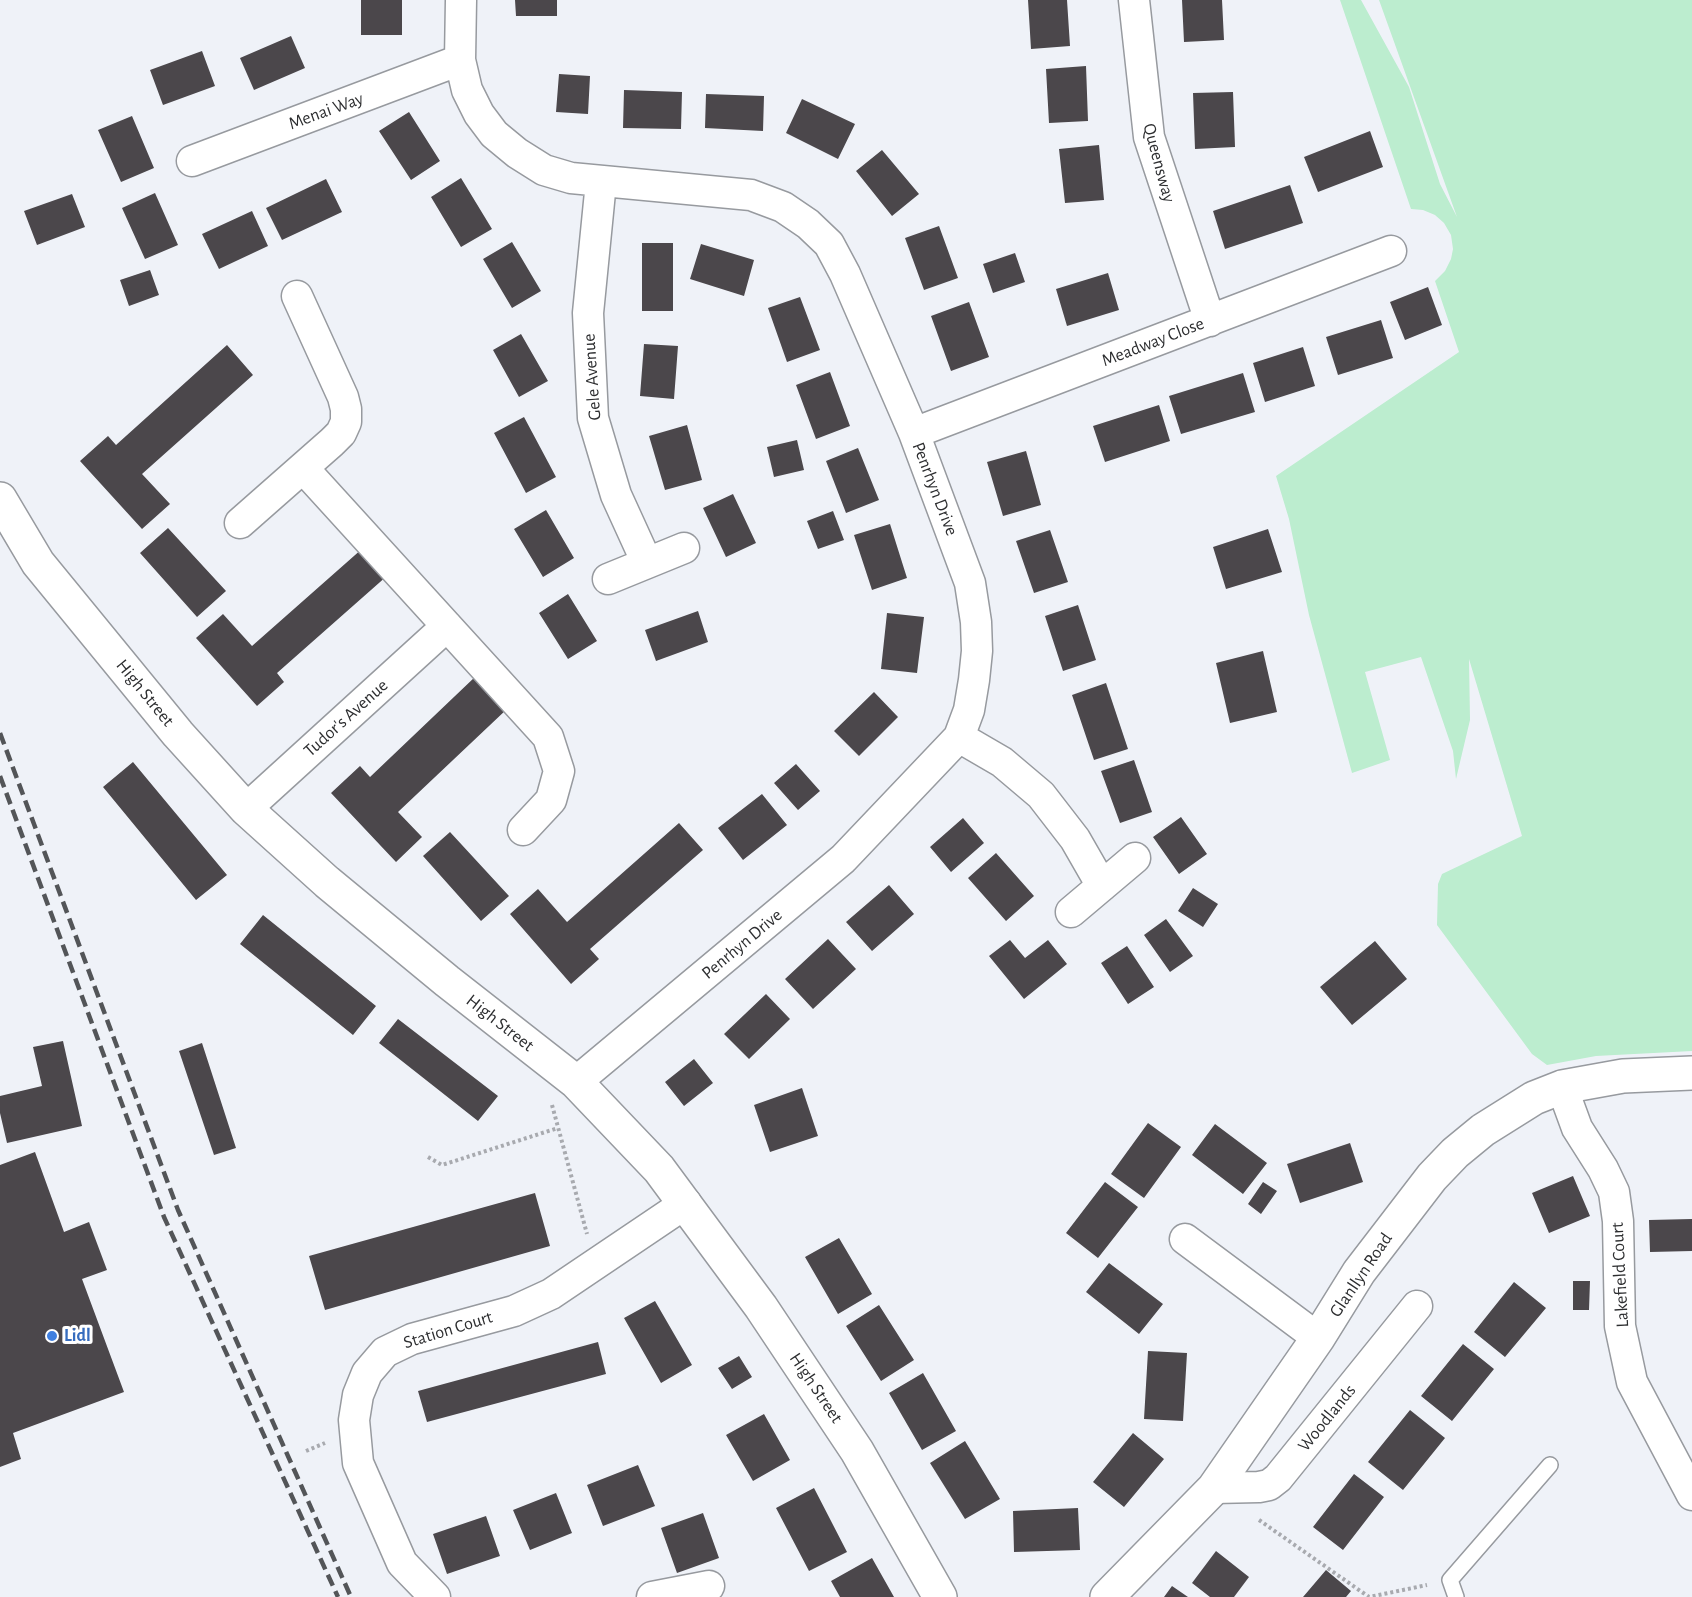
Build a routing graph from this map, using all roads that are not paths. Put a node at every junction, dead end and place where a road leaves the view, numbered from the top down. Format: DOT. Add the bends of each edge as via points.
graph roads {
  1 [pos="461,0"];
  2 [pos="1134,0"];
  3 [pos="460,60"];
  4 [pos="191,161"];
  5 [pos="602,182"];
  6 [pos="1391,251"];
  7 [pos="297,297"];
  8 [pos="1210,321"];
  9 [pos="915,433"];
  10 [pos="303,468"];
  11 [pos="0,499"];
  12 [pos="240,523"];
  13 [pos="684,548"];
  14 [pos="646,564"];
  15 [pos="608,579"];
  16 [pos="447,626"];
  17 [pos="959,738"];
  18 [pos="246,809"];
  19 [pos="523,830"];
  20 [pos="1135,858"];
  21 [pos="1102,886"];
  22 [pos="1071,912"];
  23 [pos="1692,1072"];
  24 [pos="576,1082"];
  25 [pos="1562,1087"];
  26 [pos="686,1203"];
  27 [pos="1185,1239"];
  28 [pos="1417,1306"];
  29 [pos="1318,1338"];
  30 [pos="1550,1465"];
  31 [pos="1214,1488"];
  32 [pos="1692,1495"];
  33 [pos="709,1586"];
  34 [pos="435,1597"];
  35 [pos="652,1597"];
  36 [pos="940,1597"];
  37 [pos="1107,1597"];
  38 [pos="1456,1597"];
  1 -- 3 [label="street, Penrhyn Drive"];
  2 -- 8 [label="street, Queensway" via="1149,137"];
  3 -- 4 [label="street, Menai Way"];
  3 -- 5 [label="street, Penrhyn Drive" via="478,114 509,147 544,170"];
  5 -- 9 [label="street, Penrhyn Drive" via="751,195 783,207 808,224 829,244 845,274"];
  5 -- 14 [label="street, Gele Avenue" via="588,314 593,418 616,495"];
  6 -- 8 [label="street, Meadway Close"];
  7 -- 10 [label="street" via="346,409 341,433"];
  8 -- 9 [label="street, Meadway Close"];
  9 -- 17 [label="street, Penrhyn Drive" via="970,583 976,622 974,680"];
  10 -- 12 [label="street"];
  10 -- 16 [label="street"];
  11 -- 18 [label="street, High Street" via="38,563 178,734"];
  13 -- 14 [label="street"];
  14 -- 15 [label="street"];
  16 -- 18 [label="street, Tudor's Avenue"];
  16 -- 19 [label="street" via="548,737 559,771 551,800"];
  17 -- 21 [label="street" via="1002,762 1041,795 1075,839"];
  17 -- 24 [label="street, Penrhyn Drive" via="843,859"];
  18 -- 24 [label="street, High Street" via="352,903"];
  20 -- 21 [label="street"];
  21 -- 22 [label="street"];
  23 -- 25 [label="street, Glanllyn Road" via="1623,1076"];
  24 -- 26 [label="street, High Street"];
  25 -- 29 [label="street, Glanllyn Road" via="1534,1098 1483,1130 1432,1177 1359,1272"];
  25 -- 32 [label="street, Lakefield Court" via="1577,1128 1614,1192 1620,1326 1632,1382"];
  26 -- 34 [label="street, Station Court" via="551,1294 532,1304 403,1343 385,1352 367,1373 354,1420 358,1463 402,1563"];
  26 -- 36 [label="street, High Street" via="857,1451"];
  27 -- 29 [label="street"];
  28 -- 31 [label="street, Woodlands" via="1278,1478 1259,1487"];
  29 -- 31 [label="street, Glanllyn Road"];
  30 -- 38 [label="lane" via="1449,1580"];
  31 -- 37 [label="street, Glanllyn Road"];
  33 -- 35 [label="street"];
}
